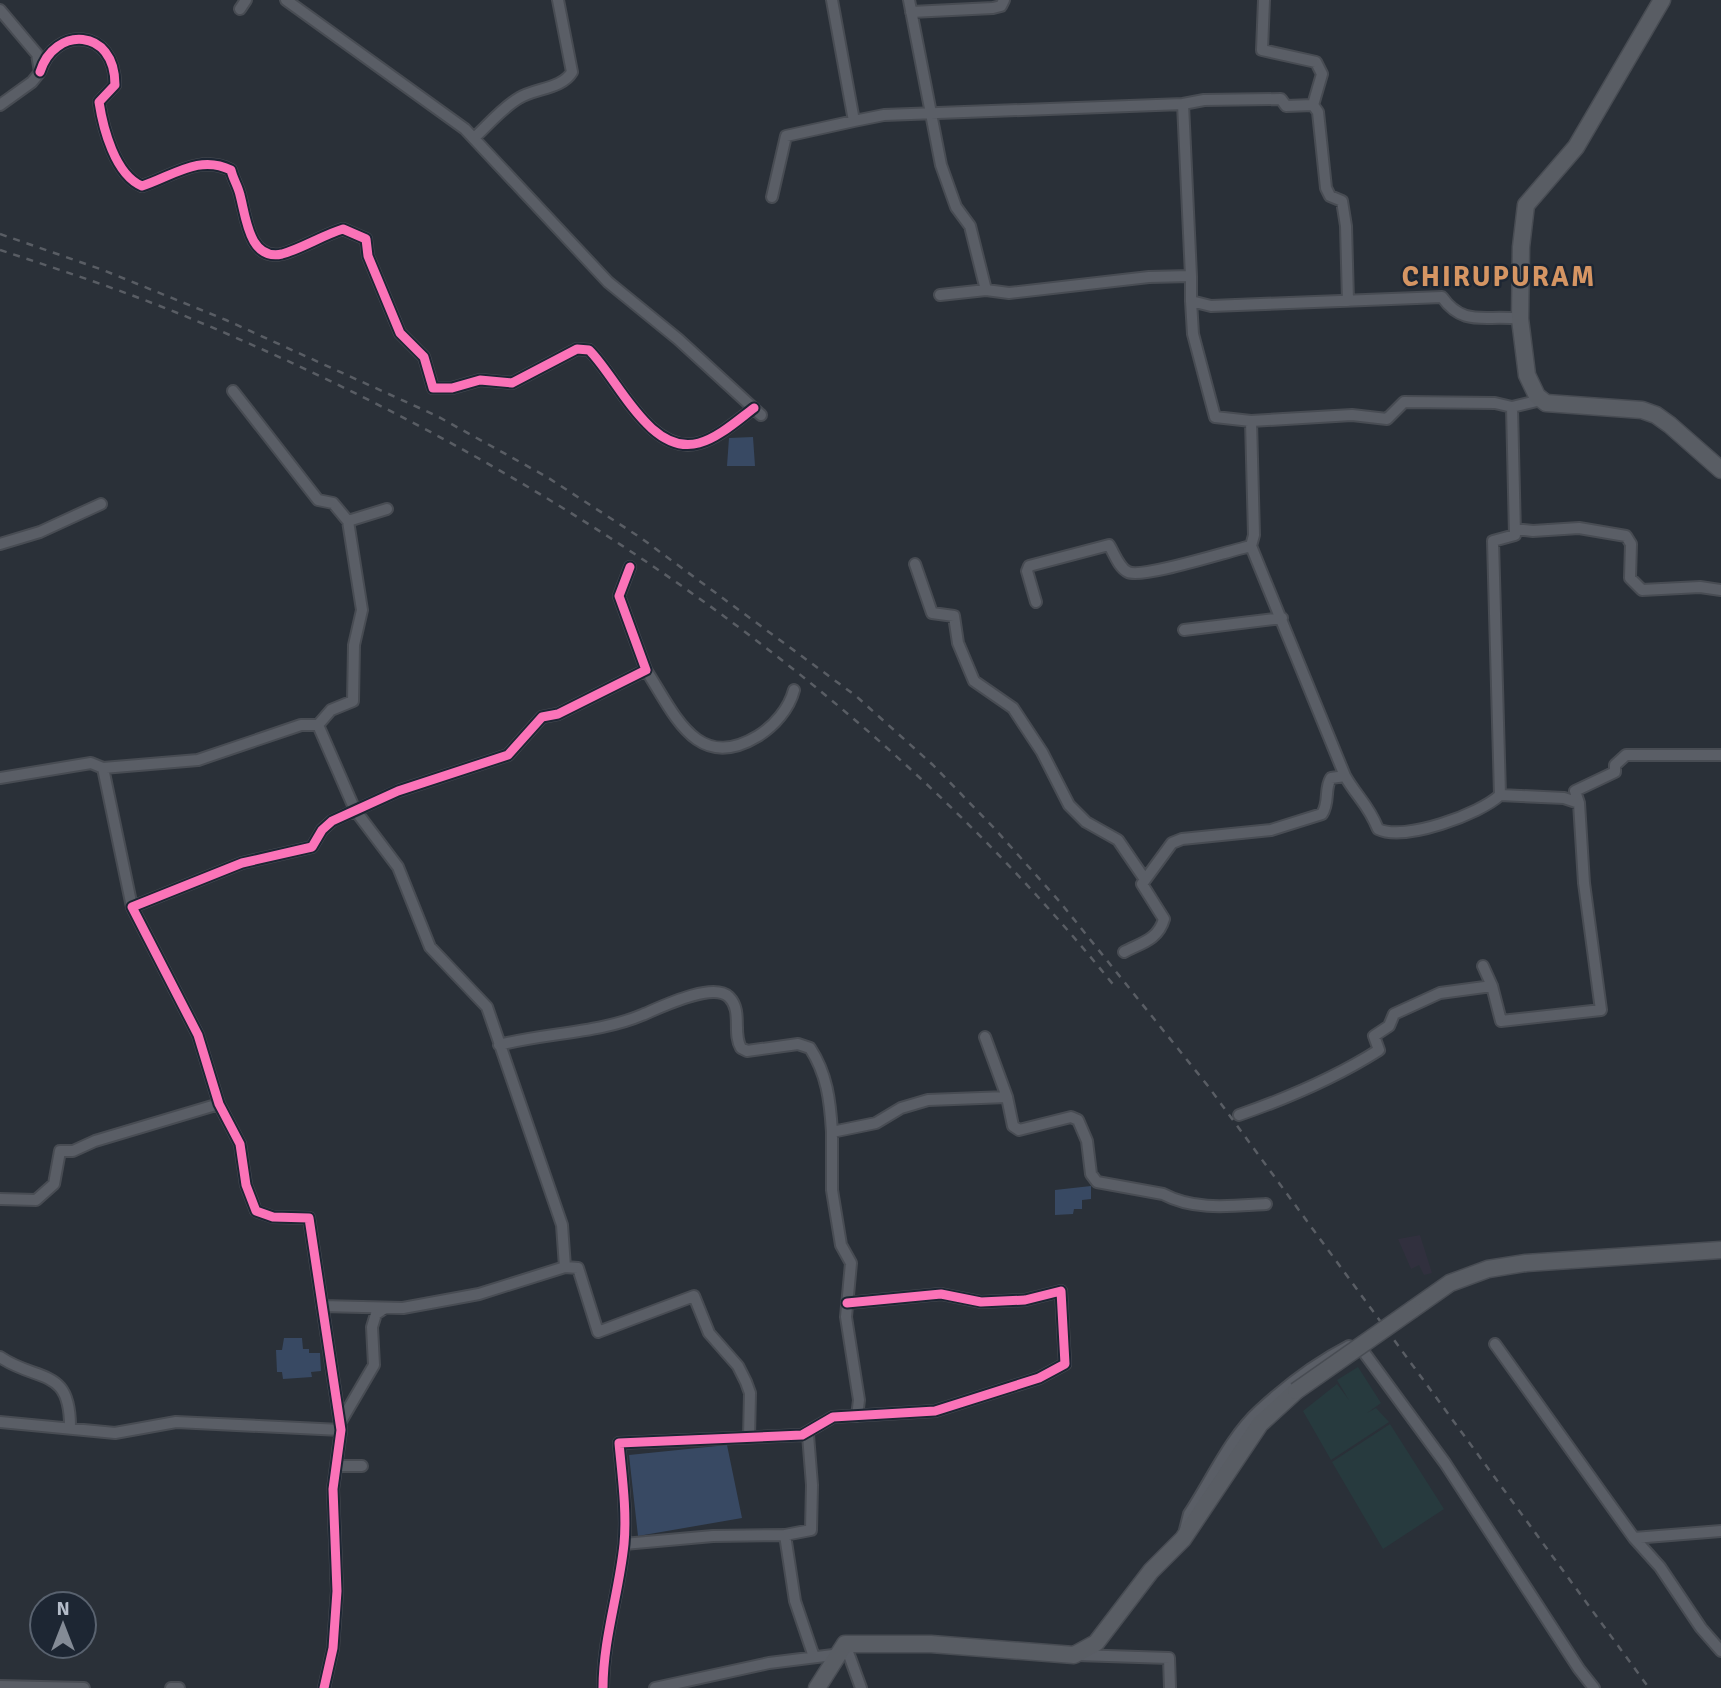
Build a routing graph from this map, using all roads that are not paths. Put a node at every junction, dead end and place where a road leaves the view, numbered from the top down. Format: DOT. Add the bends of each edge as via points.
graph roads {
  1 [pos="286,0"];
  2 [pos="558,0"];
  3 [pos="832,0"];
  4 [pos="909,0"];
  5 [pos="1004,0"];
  6 [pos="1264,0"];
  7 [pos="1662,0"];
  8 [pos="0,10"];
  9 [pos="911,12"];
  10 [pos="40,72"];
  11 [pos="1183,104"];
  12 [pos="0,105"];
  13 [pos="1313,105"];
  14 [pos="930,116"];
  15 [pos="854,121"];
  16 [pos="474,138"];
  17 [pos="772,197"];
  18 [pos="1191,276"];
  19 [pos="986,290"];
  20 [pos="940,295"];
  21 [pos="1191,301"];
  22 [pos="1348,301"];
  23 [pos="1520,319"];
  24 [pos="233,391"];
  25 [pos="1541,400"];
  26 [pos="1512,407"];
  27 [pos="1251,421"];
  28 [pos="1721,470"];
  29 [pos="102,504"];
  30 [pos="387,509"];
  31 [pos="348,521"];
  32 [pos="1515,529"];
  33 [pos="0,544"];
  34 [pos="1251,546"];
  35 [pos="915,565"];
  36 [pos="630,567"];
  37 [pos="1721,590"];
  38 [pos="1036,602"];
  39 [pos="1282,618"];
  40 [pos="1184,630"];
  41 [pos="646,670"];
  42 [pos="794,690"];
  43 [pos="318,725"];
  44 [pos="1721,755"];
  45 [pos="103,768"];
  46 [pos="1345,776"];
  47 [pos="0,778"];
  48 [pos="1500,795"];
  49 [pos="1579,803"];
  50 [pos="355,810"];
  51 [pos="1144,878"];
  52 [pos="132,907"];
  53 [pos="1124,952"];
  54 [pos="1483,966"];
  55 [pos="1492,985"];
  56 [pos="985,1037"];
  57 [pos="499,1045"];
  58 [pos="1007,1097"];
  59 [pos="219,1104"];
  60 [pos="1239,1115"];
  61 [pos="832,1132"];
  62 [pos="0,1199"];
  63 [pos="1266,1204"];
  64 [pos="1721,1250"];
  65 [pos="565,1267"];
  66 [pos="847,1303"];
  67 [pos="322,1307"];
  68 [pos="386,1308"];
  69 [pos="1495,1343"];
  70 [pos="0,1357"];
  71 [pos="857,1416"];
  72 [pos="0,1422"];
  73 [pos="341,1426"];
  74 [pos="70,1429"];
  75 [pos="802,1435"];
  76 [pos="749,1437"];
  77 [pos="336,1466"];
  78 [pos="362,1466"];
  79 [pos="1721,1531"];
  80 [pos="785,1535"];
  81 [pos="1634,1538"];
  82 [pos="1183,1539"];
  83 [pos="624,1544"];
  84 [pos="843,1649"];
  85 [pos="1721,1651"];
  86 [pos="1074,1655"];
  87 [pos="814,1657"];
  88 [pos="0,1686"];
  89 [pos="84,1688"];
  90 [pos="171,1688"];
  91 [pos="179,1688"];
  92 [pos="324,1688"];
  93 [pos="603,1688"];
  94 [pos="655,1688"];
  95 [pos="817,1688"];
  96 [pos="861,1688"];
  97 [pos="1170,1688"];
  98 [pos="1594,1688"];
  1 -- 16 [label="street"];
  2 -- 16 [label="street" via="572,72 569,77 519,97"];
  3 -- 15 [label="street"];
  4 -- 9 [label="street"];
  5 -- 9 [label="street" via="1002,6 993,8"];
  6 -- 13 [label="street" via="1262,50 1316,62 1322,74"];
  7 -- 23 [label="main road" via="1576,147 1526,205"];
  8 -- 10 [label="street" via="37,54"];
  9 -- 14 [label="street"];
  10 -- 12 [label="street"];
  10 -- 16 [label="street" via="44,59 69,42 97,41 115,75 115,85 99,102 101,113 115,154 132,182 142,186 215,162 231,170 254,240 268,255 343,229 366,239 368,256 400,332 424,357 433,388 480,380 512,383 577,349 589,350 643,423 687,445 702,443 757,411 608,282"];
  11 -- 13 [label="street" via="1265,98 1281,99 1286,106"];
  11 -- 14 [label="street"];
  11 -- 18 [label="street"];
  13 -- 22 [label="street" via="1326,188 1330,196 1342,201"];
  14 -- 15 [label="street" via="884,115"];
  14 -- 19 [label="street" via="956,207 970,226"];
  15 -- 17 [label="street" via="786,136"];
  18 -- 19 [label="street" via="1009,293"];
  18 -- 21 [label="street"];
  19 -- 20 [label="street"];
  21 -- 22 [label="street" via="1211,306"];
  21 -- 27 [label="street" via="1193,334 1214,417"];
  22 -- 23 [label="street" via="1443,297 1453,313 1470,318 1497,315"];
  23 -- 25 [label="main road" via="1527,375"];
  24 -- 31 [label="street" via="318,500 333,503"];
  25 -- 26 [label="street"];
  25 -- 28 [label="main road" via="1656,415"];
  26 -- 27 [label="street" via="1404,402 1387,419 1352,415"];
  26 -- 32 [label="street"];
  27 -- 34 [label="street"];
  29 -- 33 [label="street"];
  30 -- 31 [label="street"];
  31 -- 43 [label="street" via="362,610 354,645 353,701 331,710"];
  32 -- 37 [label="street" via="1579,528 1626,536 1631,544 1630,578 1642,590"];
  32 -- 48 [label="street" via="1515,535 1493,541"];
  34 -- 38 [label="street" via="1148,574 1128,573 1109,545 1030,566 1027,571"];
  34 -- 39 [label="street"];
  35 -- 51 [label="street" via="932,613 954,616 958,643 974,681 1013,708 1069,805 1086,822 1118,840"];
  36 -- 41 [label="street" via="619,596"];
  39 -- 40 [label="street"];
  39 -- 46 [label="street"];
  41 -- 42 [label="street" via="693,736 705,747 724,750 769,729"];
  41 -- 50 [label="street" via="558,714 542,717 508,755"];
  43 -- 45 [label="street" via="301,725 198,760"];
  43 -- 50 [label="street"];
  44 -- 49 [label="street" via="1626,755 1615,765 1615,772 1575,791"];
  45 -- 47 [label="street" via="91,763"];
  45 -- 52 [label="street"];
  46 -- 48 [label="street" via="1367,803 1378,829 1386,833 1409,832 1488,807"];
  46 -- 51 [label="street" via="1331,778 1322,814 1271,831 1182,839 1172,843"];
  48 -- 49 [label="street"];
  49 -- 55 [label="street" via="1601,1010 1500,1021"];
  50 -- 52 [label="street" via="332,821 312,847 242,863"];
  50 -- 57 [label="street" via="394,858 429,947 487,1007"];
  51 -- 53 [label="street" via="1142,884 1164,919 1153,939"];
  52 -- 59 [label="street" via="198,1035"];
  54 -- 55 [label="street"];
  55 -- 60 [label="street" via="1440,993 1394,1014 1389,1026 1374,1036 1379,1051 1361,1064"];
  56 -- 58 [label="street"];
  57 -- 61 [label="street" via="622,1022 667,1002 718,992 728,995 733,1004 741,1048 810,1048 822,1067"];
  57 -- 65 [label="street" via="562,1225"];
  58 -- 61 [label="street" via="914,1102 876,1123"];
  58 -- 63 [label="street" via="1013,1126 1019,1130 1071,1117 1078,1120 1087,1141 1091,1174 1103,1185 1213,1207"];
  59 -- 62 [label="street" via="60,1151 54,1184 36,1200"];
  59 -- 67 [label="street" via="240,1144 246,1185 256,1211 273,1217 309,1218"];
  61 -- 66 [label="street" via="832,1190 841,1245 851,1264"];
  64 -- 82 [label="main road, bridge" via="1488,1269 1450,1283 1296,1391 1261,1424"];
  65 -- 68 [label="street" via="479,1294"];
  65 -- 76 [label="street" via="578,1268 598,1332 694,1296 709,1334 746,1382"];
  66 -- 71 [label="street"];
  66 -- 71 [label="street" via="942,1294 981,1302 1025,1300 1061,1292 1065,1364 1038,1378 936,1411"];
  67 -- 68 [label="street"];
  67 -- 73 [label="street"];
  68 -- 73 [label="street" via="376,1314 372,1327 374,1364"];
  69 -- 81 [label="street"];
  70 -- 74 [label="street" via="57,1382 68,1403"];
  71 -- 75 [label="street" via="833,1417"];
  72 -- 74 [label="street"];
  73 -- 74 [label="street" via="176,1422 115,1433"];
  73 -- 77 [label="street"];
  75 -- 76 [label="street"];
  75 -- 80 [label="street" via="808,1435 811,1530"];
  76 -- 83 [label="street" via="619,1443"];
  77 -- 78 [label="street"];
  77 -- 92 [label="street" via="337,1591 333,1648"];
  79 -- 81 [label="street"];
  80 -- 83 [label="street"];
  80 -- 87 [label="street" via="795,1601"];
  81 -- 85 [label="street"];
  82 -- 86 [label="main road" via="1151,1571 1096,1643"];
  82 -- 98 [label="street" via="1189,1514 1259,1410 1326,1358 1349,1346 1363,1351 1445,1463"];
  83 -- 93 [label="street"];
  84 -- 86 [label="main road" via="920,1643"];
  84 -- 87 [label="street"];
  84 -- 95 [label="main road"];
  84 -- 96 [label="street"];
  86 -- 97 [label="street" via="1169,1658"];
  87 -- 94 [label="street"];
  88 -- 89 [label="street"];
  90 -- 91 [label="street"];
}
